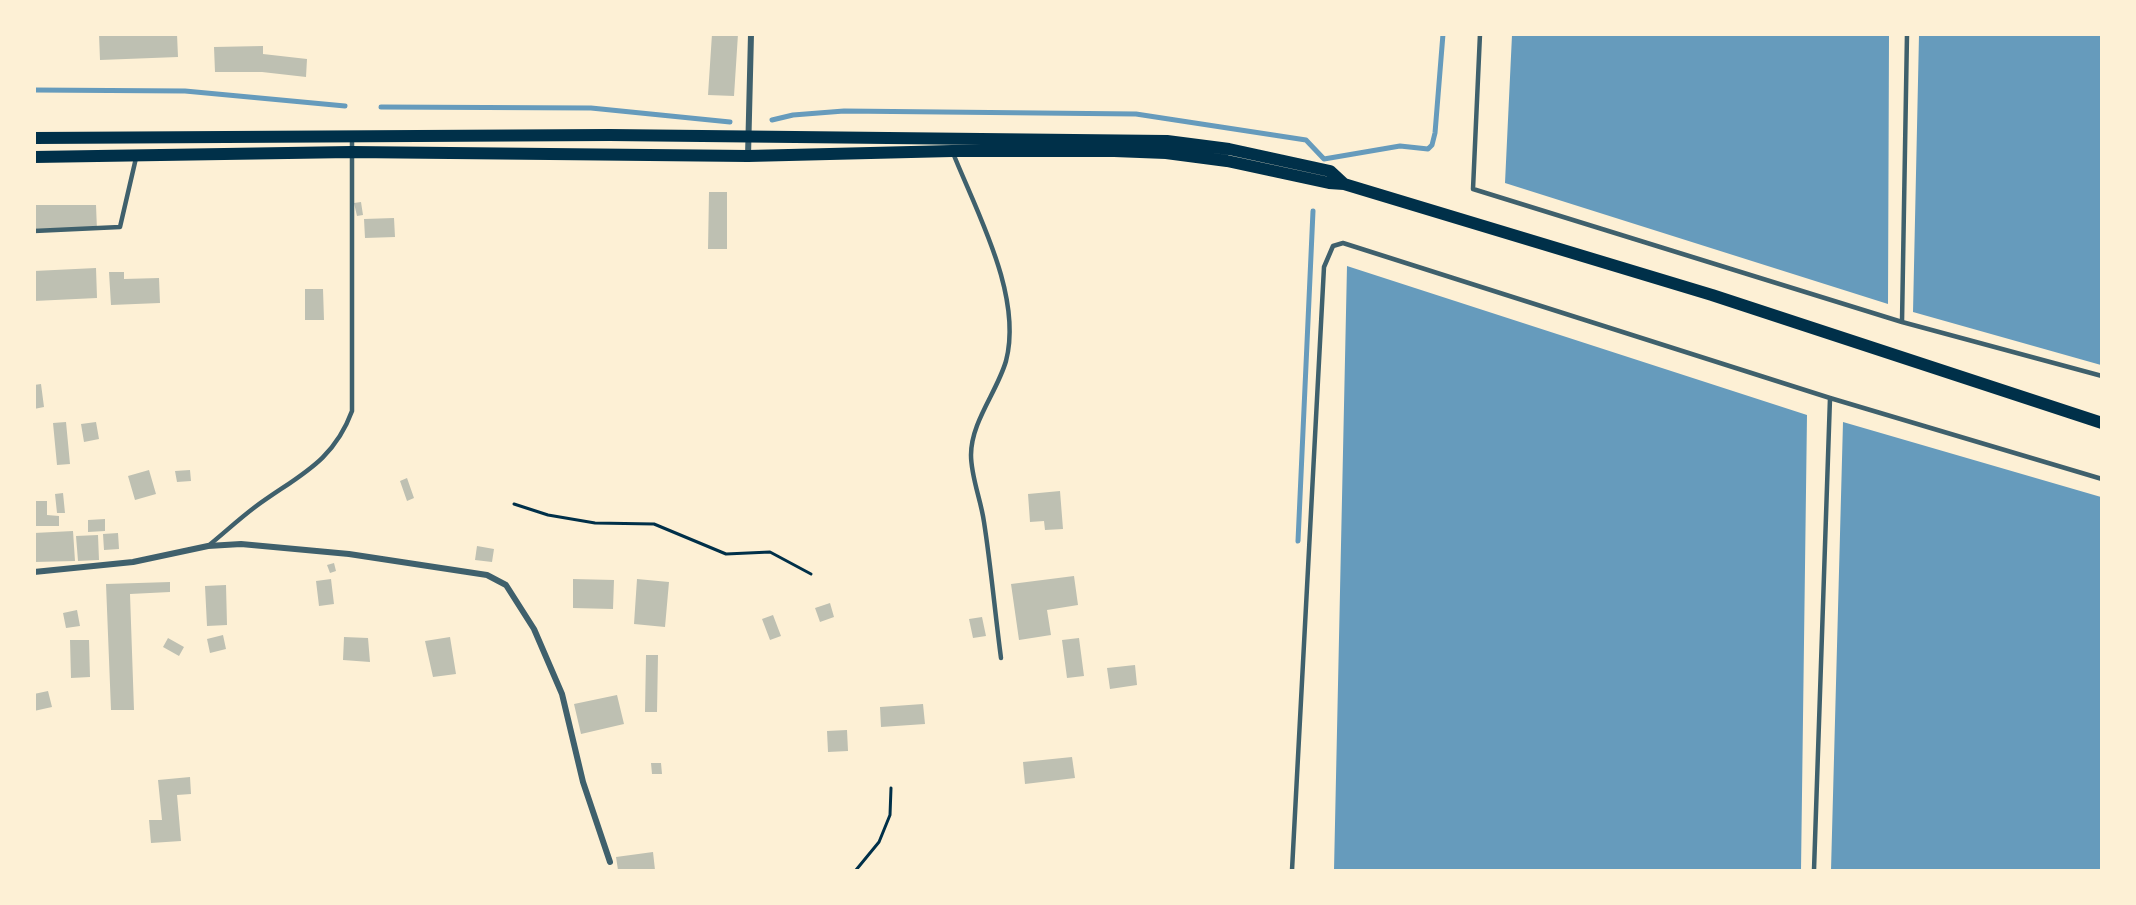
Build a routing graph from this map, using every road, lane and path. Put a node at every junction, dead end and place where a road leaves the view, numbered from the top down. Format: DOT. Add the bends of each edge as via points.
graph roads {
  1 [pos="751,34"];
  2 [pos="1480,34"];
  3 [pos="1906,34"];
  4 [pos="352,135"];
  5 [pos="34,138"];
  6 [pos="747,138"];
  7 [pos="952,151"];
  8 [pos="351,152"];
  9 [pos="137,155"];
  10 [pos="748,156"];
  11 [pos="34,157"];
  12 [pos="1344,184"];
  13 [pos="34,231"];
  14 [pos="1902,322"];
  15 [pos="2102,376"];
  16 [pos="1830,398"];
  17 [pos="2102,423"];
  18 [pos="2102,478"];
  19 [pos="514,504"];
  20 [pos="208,546"];
  21 [pos="34,572"];
  22 [pos="811,574"];
  23 [pos="1001,658"];
  24 [pos="891,788"];
  25 [pos="610,862"];
  26 [pos="856,870"];
  27 [pos="1292,870"];
  28 [pos="1814,870"];
  1 -- 6 [label="street"];
  2 -- 14 [label="lane" via="1473,189"];
  3 -- 14 [label="lane"];
  4 -- 5 [label="main road"];
  4 -- 6 [label="main road"];
  4 -- 8 [label="lane"];
  6 -- 10 [label="street"];
  6 -- 12 [label="main road" via="1167,141 1229,149 1330,171"];
  7 -- 10 [label="main road"];
  7 -- 12 [label="main road" via="1166,153"];
  7 -- 23 [label="lane" via="1010,308 1010,344 971,454 984,521"];
  8 -- 9 [label="main road"];
  8 -- 10 [label="main road"];
  8 -- 20 [label="lane" via="352,411 337,443 317,465 255,507"];
  9 -- 11 [label="main road"];
  9 -- 13 [label="lane" via="120,227"];
  12 -- 17 [label="main road" via="1712,294"];
  14 -- 15 [label="lane"];
  16 -- 18 [label="lane"];
  16 -- 27 [label="lane" via="1343,243 1333,246 1324,267"];
  16 -- 28 [label="lane"];
  19 -- 22 [label="path" via="595,523 654,524 726,554 770,552"];
  20 -- 21 [label="street" via="133,562"];
  20 -- 25 [label="street" via="241,543 349,554 487,575 506,585 534,629 562,694 583,782"];
  24 -- 26 [label="path" via="890,815 879,842"];
}
